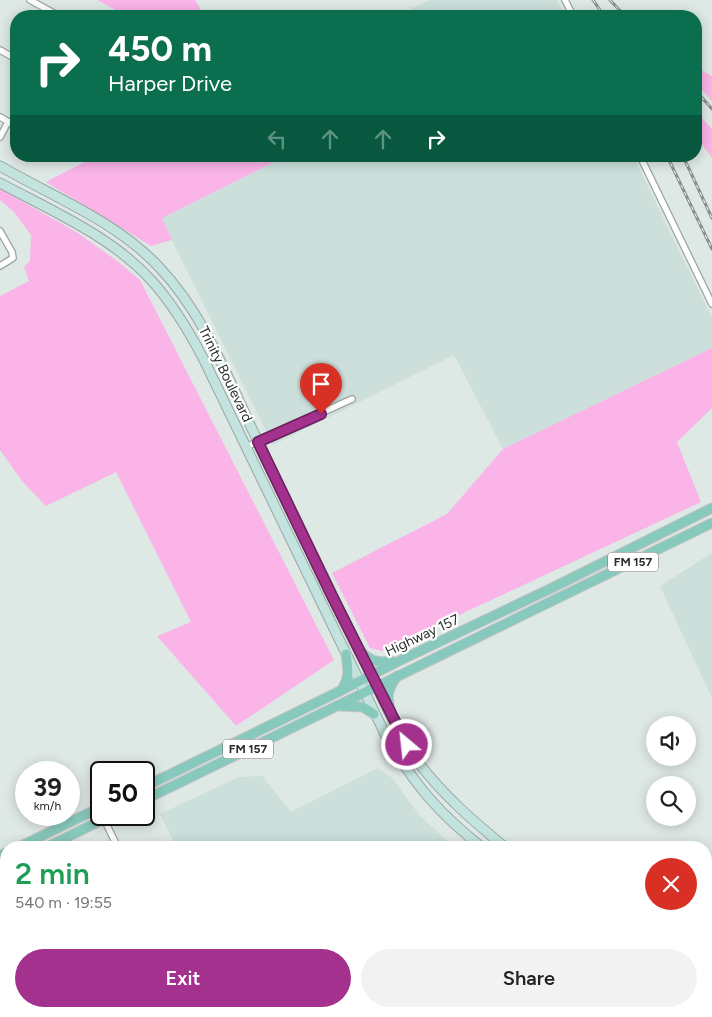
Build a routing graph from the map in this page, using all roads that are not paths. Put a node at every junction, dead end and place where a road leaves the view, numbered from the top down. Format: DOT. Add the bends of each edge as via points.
graph roads {
  1 [pos="30,0"];
  2 [pos="48,10"];
  3 [pos="0,117"];
  4 [pos="8,122"];
  5 [pos="0,137"];
  6 [pos="643,162"];
  7 [pos="0,166"];
  8 [pos="0,183"];
  9 [pos="0,231"];
  10 [pos="0,266"];
  11 [pos="712,304"];
  12 [pos="352,399"];
  13 [pos="258,442"];
  14 [pos="246,447"];
  15 [pos="712,508"];
  16 [pos="712,524"];
  17 [pos="319,570"];
  18 [pos="308,575"];
  19 [pos="549,590"];
  20 [pos="554,601"];
  21 [pos="360,650"];
  22 [pos="346,654"];
  23 [pos="399,661"];
  24 [pos="372,674"];
  25 [pos="398,675"];
  26 [pos="359,680"];
  27 [pos="377,686"];
  28 [pos="340,691"];
  29 [pos="365,692"];
  30 [pos="337,706"];
  31 [pos="374,714"];
  32 [pos="394,720"];
  33 [pos="155,782"];
  34 [pos="155,795"];
  35 [pos="90,818"];
  36 [pos="90,821"];
  37 [pos="109,826"];
  38 [pos="34,841"];
  39 [pos="57,841"];
  40 [pos="115,841"];
  41 [pos="474,841"];
  42 [pos="497,841"];
  1 -- 2 [label="street"];
  3 -- 4 [label="street"];
  4 -- 5 [label="street"];
  6 -- 11 [label="street"];
  7 -- 13 [label="main road, Trinity Boulevard" via="100,221 158,266 204,328"];
  8 -- 14 [label="main road, Trinity Boulevard" via="116,249 159,289 183,322 204,360"];
  9 -- 10 [label="street" via="13,258"];
  12 -- 13 [label="street"];
  13 -- 14 [label="street"];
  13 -- 17 [label="main road, Trinity Boulevard"];
  14 -- 18 [label="main road, Trinity Boulevard"];
  15 -- 19 [label="main road, Highway 157 / FM 157"];
  16 -- 20 [label="main road, Highway 157 / FM 157"];
  17 -- 18 [label="main road"];
  17 -- 21 [label="main road, Trinity Boulevard"];
  18 -- 22 [label="main road, Trinity Boulevard"];
  19 -- 20 [label="main road"];
  19 -- 23 [label="main road, Highway 157 / FM 157"];
  20 -- 25 [label="main road, Highway 157 / FM 157"];
  21 -- 23 [label="main road" via="381,663"];
  21 -- 24 [label="main road, Trinity Boulevard"];
  22 -- 26 [label="main road, Trinity Boulevard"];
  22 -- 28 [label="main road" via="348,680"];
  23 -- 24 [label="main road, Highway 157 / FM 157"];
  24 -- 26 [label="main road, Highway 157 / FM 157"];
  24 -- 27 [label="main road, Trinity Boulevard"];
  25 -- 27 [label="main road, Highway 157 / FM 157"];
  25 -- 32 [label="main road" via="389,688 388,697"];
  26 -- 28 [label="main road, Highway 157 / FM 157"];
  26 -- 29 [label="main road, Trinity Boulevard"];
  27 -- 29 [label="main road, Highway 157 / FM 157"];
  27 -- 32 [label="main road, Trinity Boulevard"];
  28 -- 33 [label="main road, Highway 157 / FM 157"];
  29 -- 30 [label="main road, Highway 157 / FM 157"];
  29 -- 31 [label="main road, Trinity Boulevard"];
  30 -- 31 [label="main road" via="363,707"];
  30 -- 34 [label="main road, Highway 157 / FM 157"];
  31 -- 41 [label="main road, Trinity Boulevard" via="398,756 432,802"];
  32 -- 42 [label="main road, Trinity Boulevard" via="416,760 429,776 467,816"];
  35 -- 38 [label="main road"];
  36 -- 39 [label="main road"];
  37 -- 40 [label="street"];
}
